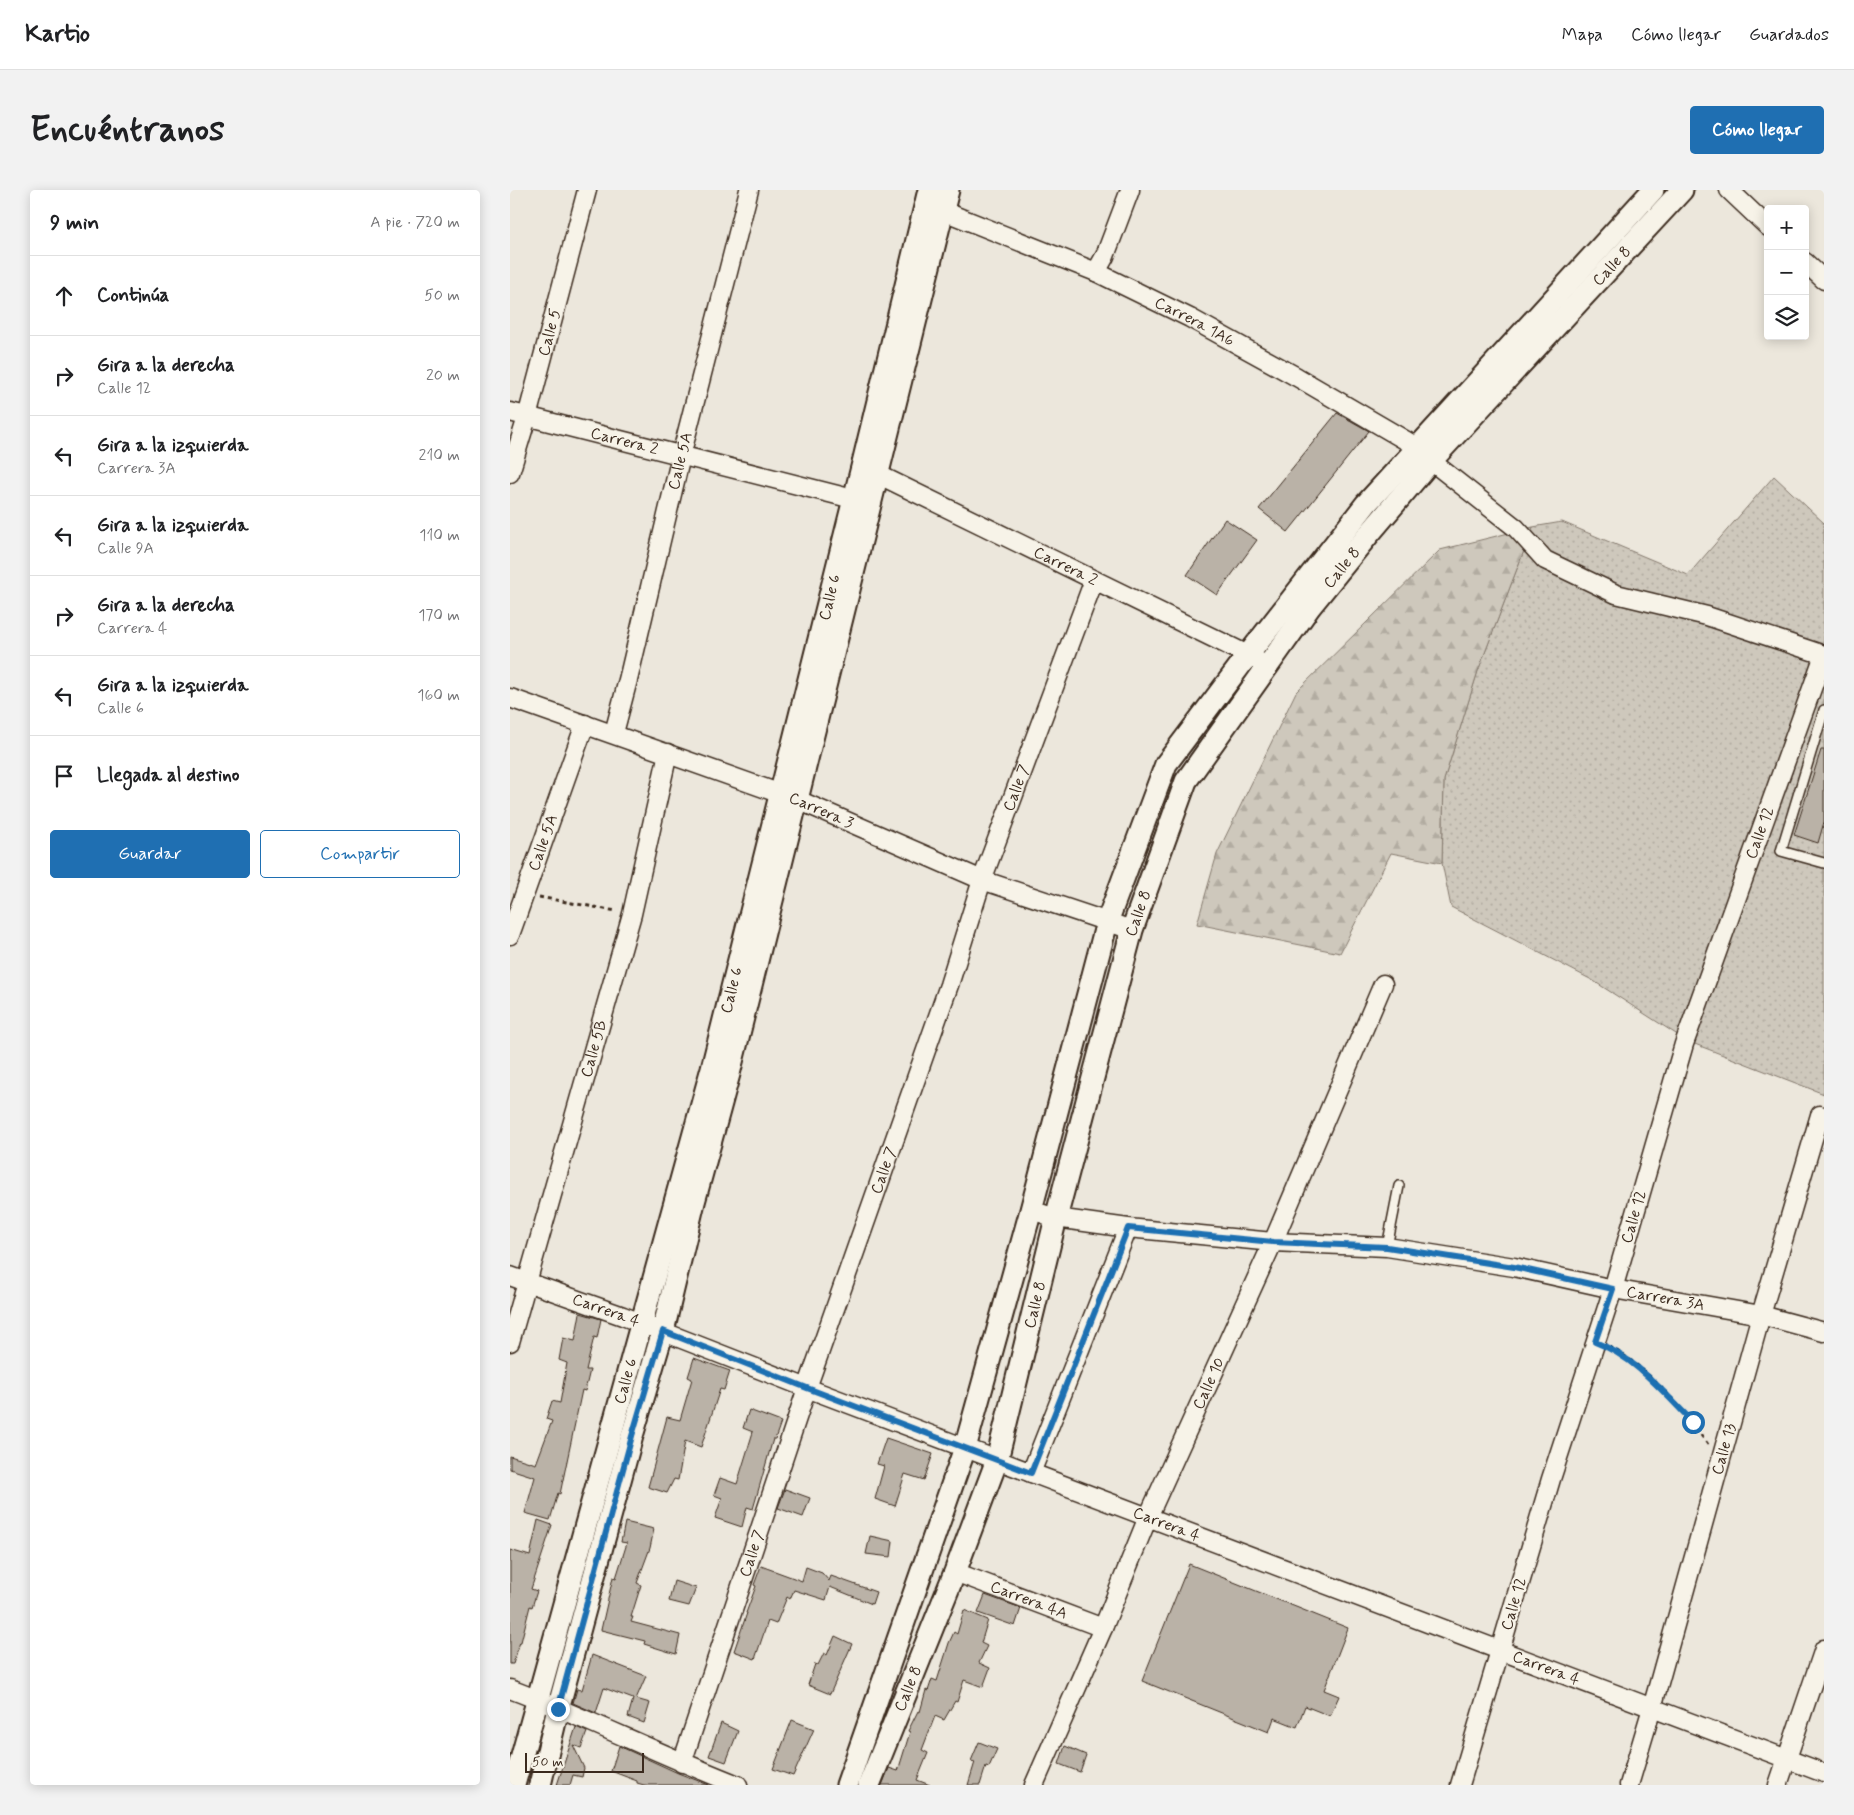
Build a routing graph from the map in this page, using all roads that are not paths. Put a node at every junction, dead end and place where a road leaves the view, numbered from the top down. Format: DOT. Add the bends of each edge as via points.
graph roads {
  1 [pos="587,190"];
  2 [pos="749,190"];
  3 [pos="948,190"];
  4 [pos="1130,190"];
  5 [pos="1653,190"];
  6 [pos="1682,190"];
  7 [pos="1729,190"];
  8 [pos="932,202"];
  9 [pos="1764,223"];
  10 [pos="1809,266"];
  11 [pos="1096,272"];
  12 [pos="1824,280"];
  13 [pos="510,412"];
  14 [pos="527,417"];
  15 [pos="1424,454"];
  16 [pos="680,456"];
  17 [pos="870,470"];
  18 [pos="510,473"];
  19 [pos="853,499"];
  20 [pos="1094,580"];
  21 [pos="1248,655"];
  22 [pos="1824,655"];
  23 [pos="1268,667"];
  24 [pos="510,698"];
  25 [pos="1824,710"];
  26 [pos="585,724"];
  27 [pos="614,733"];
  28 [pos="668,753"];
  29 [pos="789,797"];
  30 [pos="1824,863"];
  31 [pos="982,880"];
  32 [pos="1107,922"];
  33 [pos="1132,930"];
  34 [pos="510,935"];
  35 [pos="1383,984"];
  36 [pos="720,1071"];
  37 [pos="1820,1115"];
  38 [pos="1399,1186"];
  39 [pos="1031,1210"];
  40 [pos="1056,1218"];
  41 [pos="1128,1228"];
  42 [pos="1273,1242"];
  43 [pos="1387,1247"];
  44 [pos="510,1276"];
  45 [pos="527,1282"];
  46 [pos="1613,1289"];
  47 [pos="1761,1315"];
  48 [pos="641,1323"];
  49 [pos="663,1331"];
  50 [pos="1824,1332"];
  51 [pos="510,1342"];
  52 [pos="807,1388"];
  53 [pos="612,1428"];
  54 [pos="632,1436"];
  55 [pos="965,1448"];
  56 [pos="997,1460"];
  57 [pos="1031,1473"];
  58 [pos="1148,1517"];
  59 [pos="955,1572"];
  60 [pos="1103,1628"];
  61 [pos="1824,1649"];
  62 [pos="1501,1650"];
  63 [pos="510,1690"];
  64 [pos="537,1699"];
  65 [pos="1652,1708"];
  66 [pos="558,1709"];
  67 [pos="1786,1758"];
  68 [pos="682,1763"];
  69 [pos="1824,1772"];
  70 [pos="514,1785"];
  71 [pos="540,1785"];
  72 [pos="738,1785"];
  73 [pos="847,1785"];
  74 [pos="869,1785"];
  75 [pos="1034,1785"];
  76 [pos="1460,1785"];
  77 [pos="1629,1785"];
  78 [pos="1778,1785"];
  1 -- 14 [label="street, Calle 5"];
  2 -- 16 [label="street, Calle 5A"];
  3 -- 8 [label="street, Calle 6"];
  4 -- 11 [label="street"];
  5 -- 15 [label="street, Calle 8"];
  6 -- 15 [label="street, Calle 8"];
  7 -- 9 [label="street"];
  8 -- 11 [label="street, Carrera 1A6"];
  8 -- 17 [label="street, Calle 6"];
  10 -- 12 [label="street"];
  11 -- 15 [label="street, Carrera 1A6" via="1297,377"];
  13 -- 14 [label="street, Carrera 2"];
  14 -- 16 [label="street, Carrera 2"];
  14 -- 18 [label="street, Calle 5"];
  15 -- 21 [label="street, Calle 8" via="1366,504"];
  15 -- 22 [label="street, Carrera 1A6" via="1516,528 1545,560 1616,594 1707,616"];
  15 -- 23 [label="street, Calle 8"];
  16 -- 19 [label="street, Carrera 2"];
  16 -- 27 [label="street, Calle 5A"];
  17 -- 19 [label="street, Calle 6"];
  17 -- 20 [label="street, Carrera 2"];
  17 -- 29 [label="street, Calle 6"];
  19 -- 29 [label="street, Calle 6"];
  20 -- 21 [label="street, Carrera 2"];
  20 -- 31 [label="street, Calle 7"];
  21 -- 23 [label="street, Carrera 2"];
  21 -- 32 [label="street, Calle 8" via="1166,764"];
  22 -- 46 [label="street, Calle 12" via="1684,1044"];
  23 -- 33 [label="street, Calle 8" via="1186,781"];
  24 -- 26 [label="street, Carrera 3"];
  25 -- 30 [label="lane" via="1781,851"];
  26 -- 27 [label="street, Carrera 3"];
  26 -- 34 [label="street, Calle 5A"];
  27 -- 28 [label="street, Carrera 3"];
  28 -- 29 [label="street, Carrera 3"];
  28 -- 45 [label="street, Calle 5B" via="632,914"];
  29 -- 31 [label="street, Carrera 3"];
  29 -- 36 [label="street, Calle 6"];
  31 -- 32 [label="street, Carrera 3"];
  31 -- 52 [label="street, Calle 7" via="950,985"];
  32 -- 33 [label="street, Carrera 3"];
  32 -- 39 [label="street, Calle 8"];
  33 -- 40 [label="street, Calle 8"];
  35 -- 42 [label="street, Calle 10"];
  36 -- 48 [label="street, Calle 6"];
  36 -- 49 [label="street, Calle 6" via="694,1202"];
  37 -- 47 [label="street, Calle 13"];
  38 -- 43 [label="lane"];
  39 -- 40 [label="street, Carrera 3A"];
  39 -- 55 [label="street, Calle 8"];
  40 -- 41 [label="street, Carrera 3A"];
  40 -- 56 [label="street, Calle 8"];
  41 -- 42 [label="street, Carrera 3A"];
  41 -- 57 [label="street"];
  42 -- 43 [label="street, Carrera 3A"];
  42 -- 58 [label="street, Calle 10"];
  43 -- 46 [label="street, Carrera 3A" via="1514,1267"];
  44 -- 45 [label="street, Carrera 4"];
  45 -- 48 [label="street, Carrera 4"];
  45 -- 51 [label="street, Calle 5B"];
  46 -- 47 [label="street, Carrera 3A"];
  46 -- 62 [label="street, Calle 12" via="1551,1479"];
  47 -- 50 [label="street, Carrera 3A"];
  47 -- 65 [label="street, Calle 13"];
  48 -- 49 [label="street, Carrera 4"];
  48 -- 53 [label="street, Calle 6"];
  49 -- 52 [label="street, Carrera 4"];
  49 -- 54 [label="street, Calle 6"];
  52 -- 55 [label="street, Carrera 4"];
  52 -- 68 [label="street, Calle 7"];
  53 -- 54 [label="street"];
  53 -- 64 [label="street, Calle 6"];
  54 -- 66 [label="street, Calle 6"];
  55 -- 56 [label="street, Carrera 4"];
  55 -- 73 [label="street, Calle 8"];
  56 -- 57 [label="street, Carrera 4"];
  56 -- 59 [label="street, Calle 8"];
  57 -- 58 [label="street, Carrera 4"];
  58 -- 60 [label="street, Calle 10"];
  58 -- 62 [label="street, Carrera 4"];
  59 -- 60 [label="street, Carrera 4A"];
  59 -- 74 [label="street, Calle 8"];
  60 -- 75 [label="street, Calle 10"];
  61 -- 67 [label="street"];
  62 -- 65 [label="street, Carrera 4"];
  62 -- 76 [label="street, Calle 12"];
  63 -- 64 [label="street"];
  64 -- 66 [label="street"];
  64 -- 70 [label="street, Calle 6"];
  65 -- 67 [label="street, Carrera 4"];
  65 -- 77 [label="street, Calle 13"];
  66 -- 68 [label="street"];
  66 -- 71 [label="street, Calle 6"];
  67 -- 69 [label="street, Carrera 4"];
  67 -- 78 [label="street"];
  68 -- 72 [label="street"];
}
